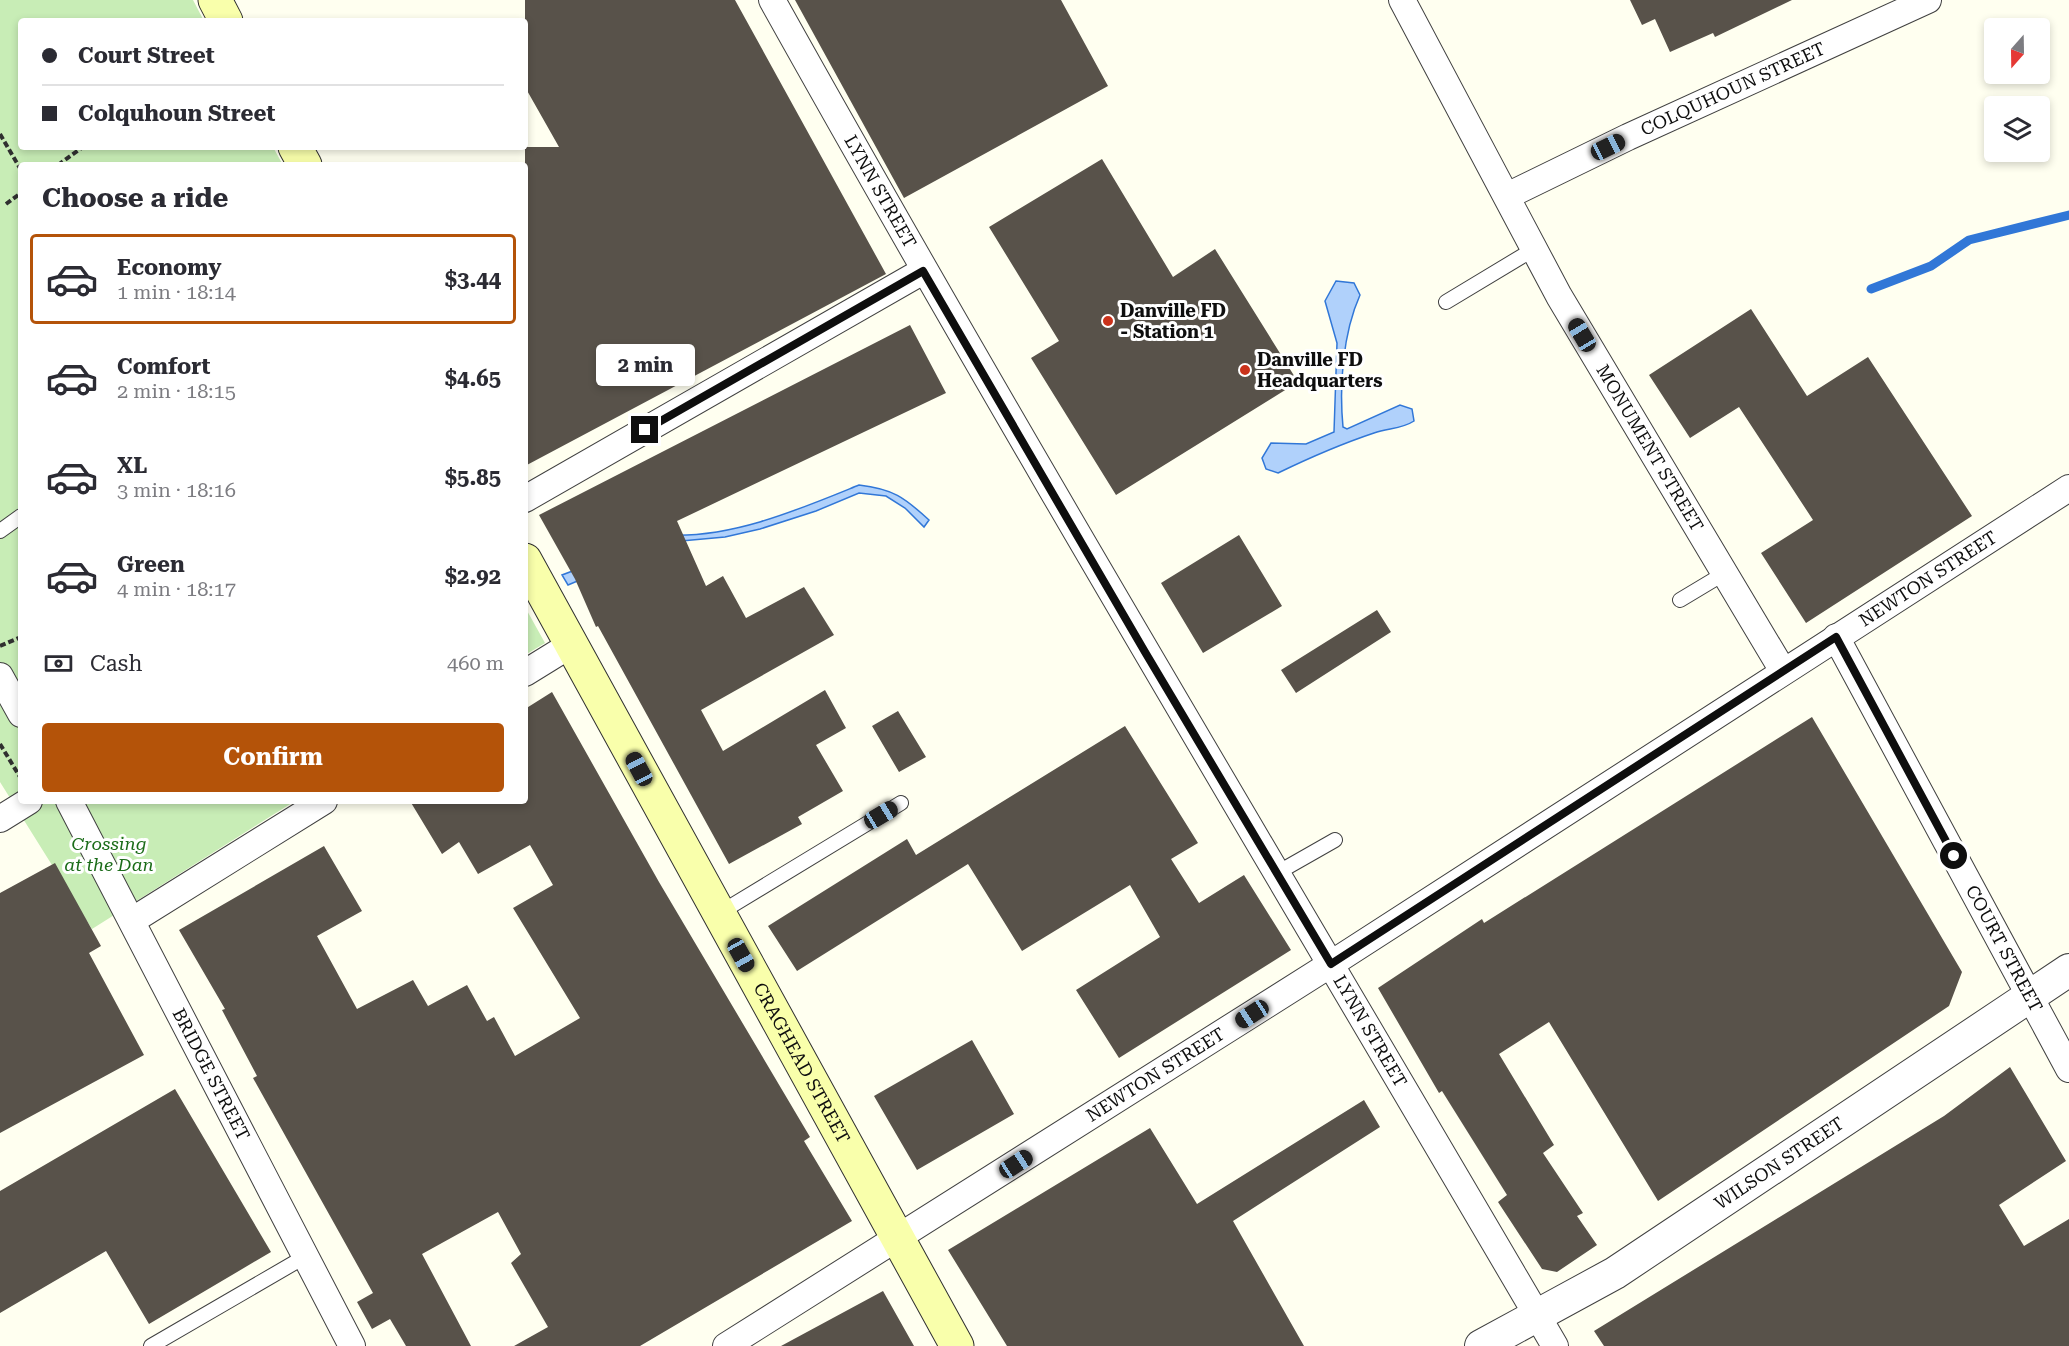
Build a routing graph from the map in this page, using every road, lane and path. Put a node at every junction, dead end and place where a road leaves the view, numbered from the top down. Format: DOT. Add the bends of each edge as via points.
graph roads {
  1 [pos="215,0"];
  2 [pos="772,0"];
  3 [pos="1402,0"];
  4 [pos="1921,1"];
  5 [pos="224,18"];
  6 [pos="0,134"];
  7 [pos="79,150"];
  8 [pos="61,162"];
  9 [pos="18,165"];
  10 [pos="18,194"];
  11 [pos="1507,196"];
  12 [pos="6,204"];
  13 [pos="1534,249"];
  14 [pos="923,271"];
  15 [pos="1446,302"];
  16 [pos="2069,488"];
  17 [pos="528,497"];
  18 [pos="18,518"];
  19 [pos="0,531"];
  20 [pos="528,565"];
  21 [pos="1725,573"];
  22 [pos="1680,600"];
  23 [pos="1836,637"];
  24 [pos="18,638"];
  25 [pos="572,644"];
  26 [pos="0,646"];
  27 [pos="1783,671"];
  28 [pos="528,672"];
  29 [pos="0,676"];
  30 [pos="18,709"];
  31 [pos="0,744"];
  32 [pos="18,774"];
  33 [pos="901,803"];
  34 [pos="24,804"];
  35 [pos="71,804"];
  36 [pos="319,804"];
  37 [pos="0,819"];
  38 [pos="1335,840"];
  39 [pos="1277,873"];
  40 [pos="718,914"];
  41 [pos="133,920"];
  42 [pos="1331,964"];
  43 [pos="2069,970"];
  44 [pos="2030,996"];
  45 [pos="2069,1069"];
  46 [pos="898,1239"];
  47 [pos="306,1256"];
  48 [pos="1537,1316"];
  49 [pos="151,1346"];
  50 [pos="352,1346"];
  51 [pos="726,1346"];
  52 [pos="957,1346"];
  53 [pos="1481,1346"];
  54 [pos="1555,1346"];
  1 -- 5 [label="main road"];
  2 -- 14 [label="street, LYNN STREET"];
  3 -- 11 [label="street, MONUMENT STREET"];
  4 -- 11 [label="street, COLQUHOUN STREET"];
  6 -- 9 [label="path"];
  7 -- 8 [label="path"];
  10 -- 12 [label="path"];
  11 -- 13 [label="street, MONUMENT STREET"];
  13 -- 15 [label="lane"];
  13 -- 21 [label="street, MONUMENT STREET"];
  14 -- 17 [label="street"];
  14 -- 39 [label="street, LYNN STREET"];
  16 -- 23 [label="street, NEWTON STREET"];
  18 -- 19 [label="lane"];
  20 -- 25 [label="main road, CRAGHEAD STREET"];
  21 -- 22 [label="lane"];
  21 -- 27 [label="street, MONUMENT STREET"];
  23 -- 27 [label="street, NEWTON STREET"];
  23 -- 44 [label="street, COURT STREET"];
  24 -- 26 [label="path"];
  25 -- 28 [label="street"];
  25 -- 40 [label="main road, CRAGHEAD STREET"];
  27 -- 42 [label="street, NEWTON STREET"];
  29 -- 30 [label="street"];
  31 -- 32 [label="path"];
  33 -- 40 [label="lane"];
  34 -- 37 [label="street"];
  35 -- 41 [label="street, BRIDGE STREET"];
  36 -- 41 [label="street"];
  38 -- 39 [label="lane"];
  39 -- 42 [label="street, LYNN STREET"];
  40 -- 46 [label="main road, CRAGHEAD STREET"];
  41 -- 47 [label="street, BRIDGE STREET"];
  42 -- 46 [label="street, NEWTON STREET"];
  42 -- 48 [label="street, LYNN STREET"];
  43 -- 44 [label="street, WILSON STREET"];
  44 -- 45 [label="street, COURT STREET"];
  44 -- 48 [label="street, WILSON STREET" via="1616,1273"];
  46 -- 51 [label="street, NEWTON STREET"];
  46 -- 52 [label="main road, CRAGHEAD STREET"];
  47 -- 49 [label="lane"];
  47 -- 50 [label="street, BRIDGE STREET"];
  48 -- 53 [label="street, WILSON STREET"];
  48 -- 54 [label="street, LYNN STREET"];
}
